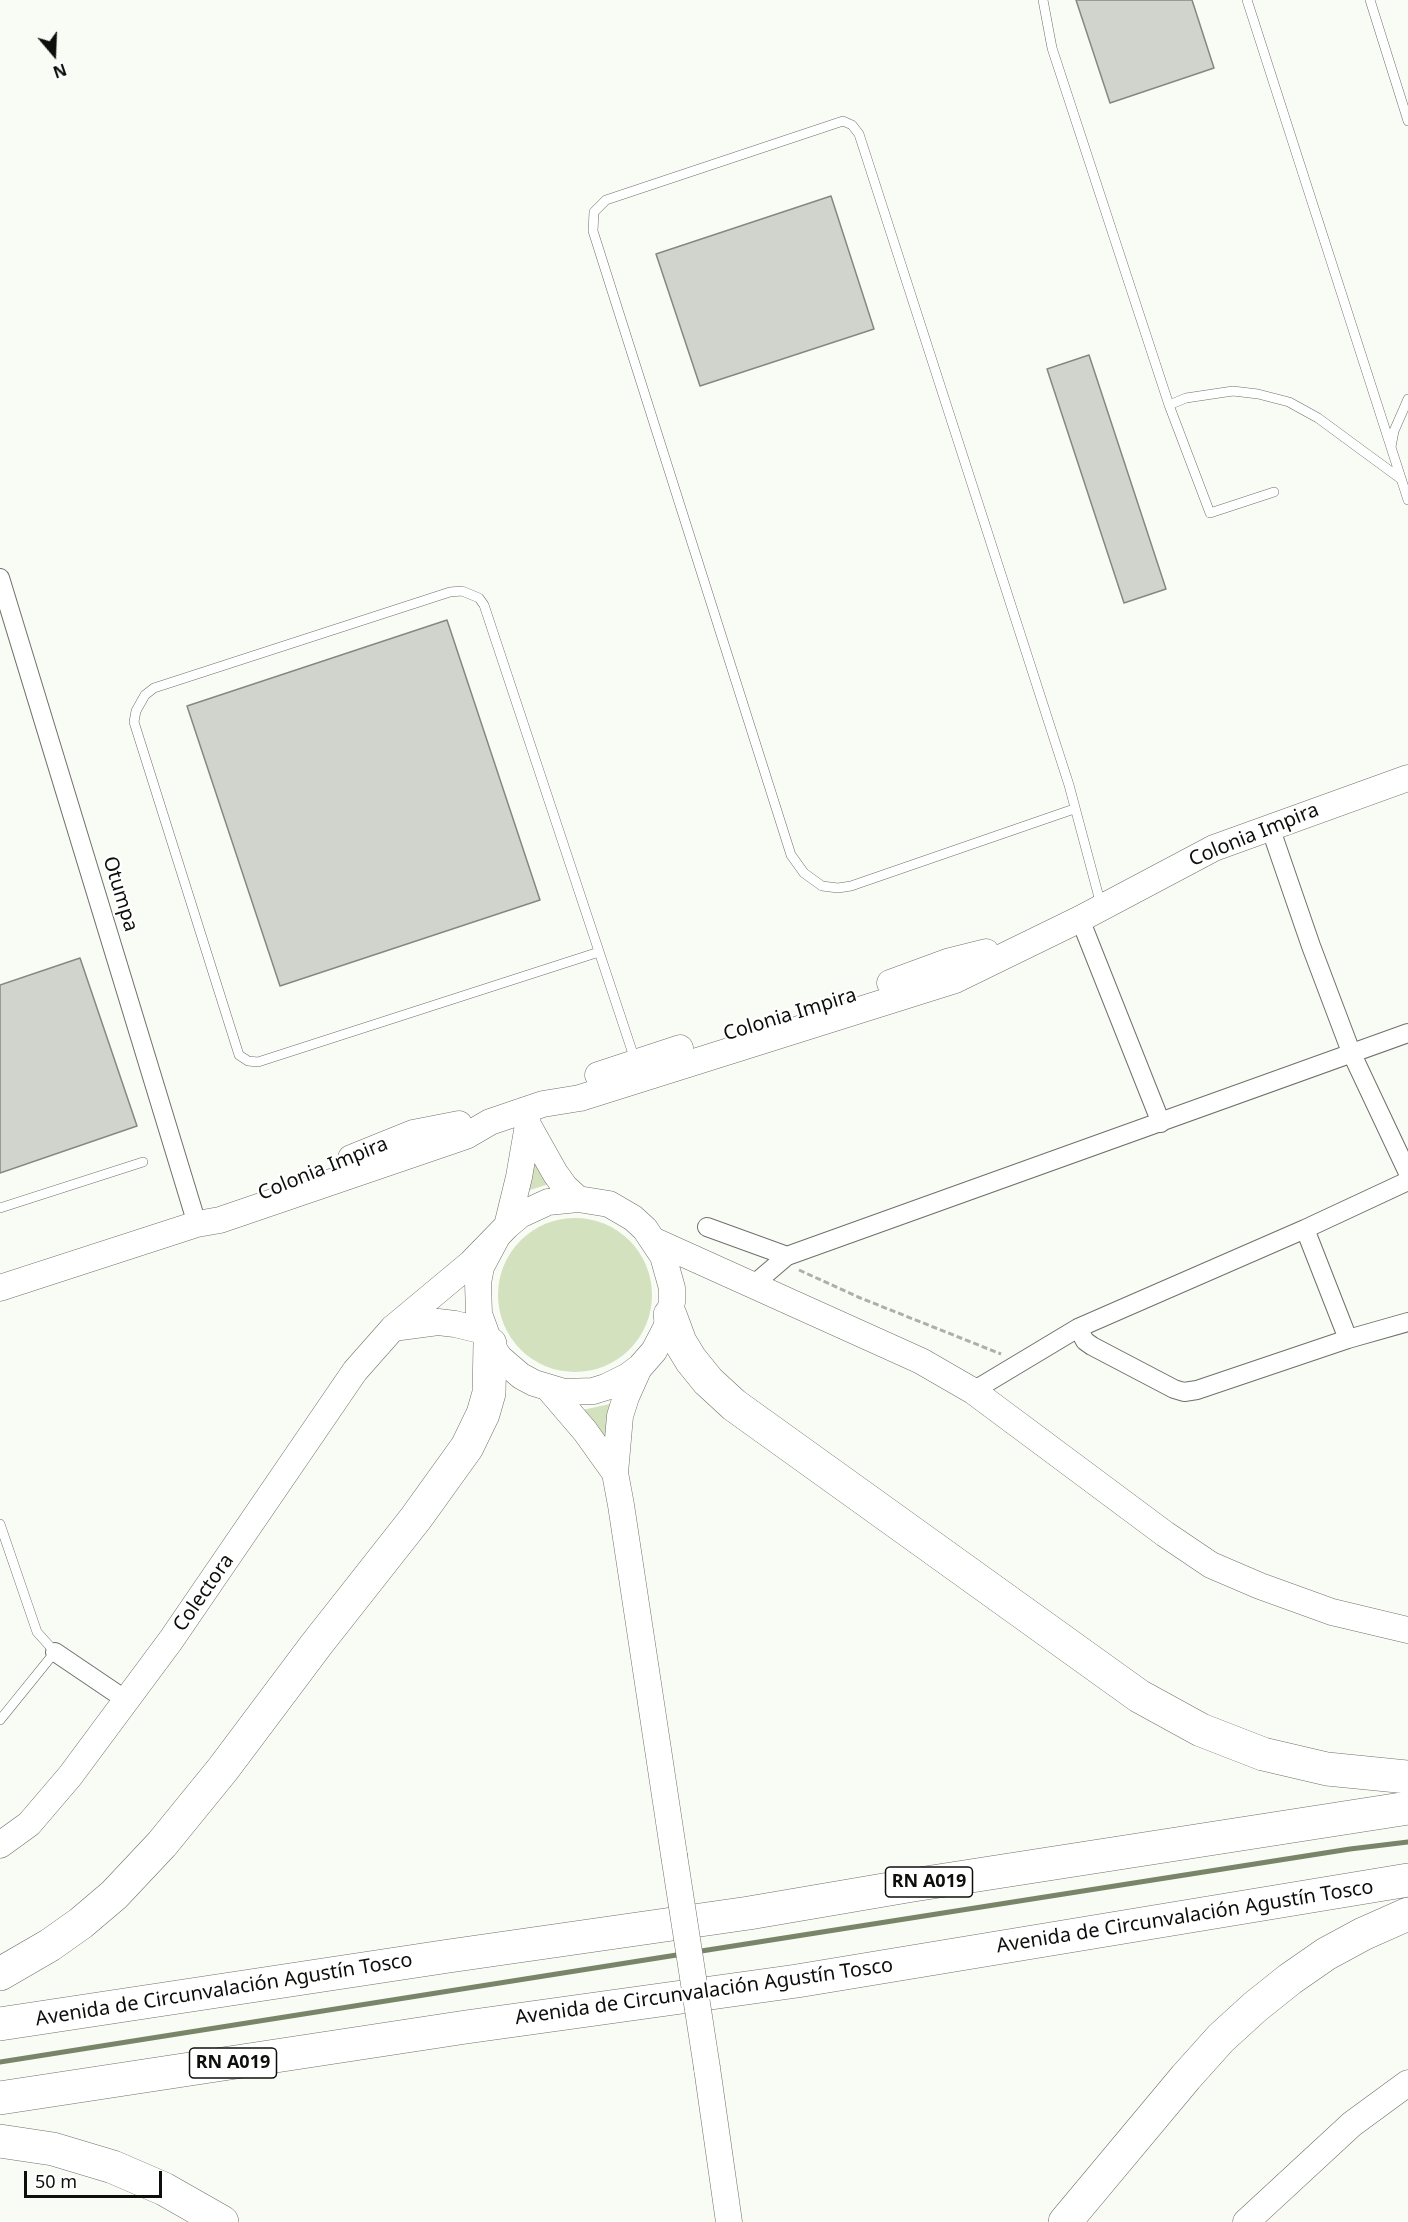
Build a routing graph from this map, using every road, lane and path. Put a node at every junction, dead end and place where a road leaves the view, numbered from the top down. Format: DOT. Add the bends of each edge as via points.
graph roads {
  1 [pos="1043,0"];
  2 [pos="1247,0"];
  3 [pos="1370,0"];
  4 [pos="1408,121"];
  5 [pos="1408,399"];
  6 [pos="1168,405"];
  7 [pos="1390,449"];
  8 [pos="1401,479"];
  9 [pos="1274,492"];
  10 [pos="1408,500"];
  11 [pos="0,578"];
  12 [pos="7,622"];
  13 [pos="1408,778"];
  14 [pos="1074,809"];
  15 [pos="1270,826"];
  16 [pos="1090,913"];
  17 [pos="1042,938"];
  18 [pos="599,952"];
  19 [pos="1408,1033"];
  20 [pos="1351,1052"];
  21 [pos="635,1062"];
  22 [pos="532,1113"];
  23 [pos="1161,1123"];
  24 [pos="143,1162"];
  25 [pos="1408,1173"];
  26 [pos="1408,1181"];
  27 [pos="578,1198"];
  28 [pos="0,1208"];
  29 [pos="197,1224"];
  30 [pos="707,1227"];
  31 [pos="1305,1229"];
  32 [pos="502,1232"];
  33 [pos="656,1241"];
  34 [pos="787,1256"];
  35 [pos="753,1285"];
  36 [pos="0,1288"];
  37 [pos="670,1315"];
  38 [pos="1408,1322"];
  39 [pos="393,1328"];
  40 [pos="1078,1328"];
  41 [pos="487,1338"];
  42 [pos="1348,1339"];
  43 [pos="1022,1362"];
  44 [pos="639,1367"];
  45 [pos="549,1389"];
  46 [pos="973,1391"];
  47 [pos="615,1473"];
  48 [pos="0,1524"];
  49 [pos="1408,1630"];
  50 [pos="55,1652"];
  51 [pos="126,1700"];
  52 [pos="0,1720"];
  53 [pos="1408,1777"];
  54 [pos="1408,1808"];
  55 [pos="0,1845"];
  56 [pos="1408,1880"];
  57 [pos="1408,1914"];
  58 [pos="0,1974"];
  59 [pos="0,2024"];
  60 [pos="1408,2084"];
  61 [pos="0,2098"];
  62 [pos="0,2141"];
  63 [pos="222,2222"];
  64 [pos="729,2222"];
  65 [pos="1065,2222"];
  66 [pos="1246,2222"];
  1 -- 6 [label="lane" via="1052,48"];
  2 -- 7 [label="lane"];
  3 -- 4 [label="lane"];
  5 -- 7 [label="lane"];
  6 -- 8 [label="lane" via="1186,398 1233,391 1289,402 1318,418"];
  6 -- 9 [label="lane" via="1210,513"];
  7 -- 8 [label="lane"];
  8 -- 10 [label="lane"];
  11 -- 12 [label="street, Otumpa"];
  12 -- 29 [label="street, Otumpa"];
  13 -- 15 [label="main road, Colonia Impira"];
  14 -- 14 [label="lane" via="859,134 843,121 606,200 594,213 593,231 791,855 804,873 822,886 851,885"];
  14 -- 16 [label="lane"];
  15 -- 16 [label="main road, Colonia Impira" via="1214,848"];
  15 -- 20 [label="street"];
  16 -- 17 [label="main road, Colonia Impira"];
  16 -- 23 [label="street"];
  17 -- 21 [label="main road, Colonia Impira" via="950,962 831,1004"];
  17 -- 22 [label="main road, Colonia Impira" via="955,980"];
  18 -- 18 [label="lane" via="479,598 462,591 450,592 154,688 135,711 134,722 239,1055 248,1061 258,1062"];
  18 -- 21 [label="lane"];
  19 -- 20 [label="street"];
  20 -- 23 [label="street"];
  20 -- 25 [label="street"];
  21 -- 22 [label="main road, Colonia Impira" via="576,1083"];
  22 -- 27 [label="main road" via="555,1173"];
  22 -- 29 [label="main road, Colonia Impira" via="490,1122 466,1136 220,1220"];
  22 -- 32 [label="main road" via="519,1177"];
  23 -- 34 [label="street"];
  24 -- 28 [label="lane"];
  26 -- 31 [label="street"];
  27 -- 32 [label="main road" via="540,1205 520,1215"];
  27 -- 33 [label="main road" via="620,1210"];
  29 -- 36 [label="main road, Colonia Impira"];
  30 -- 34 [label="street"];
  31 -- 40 [label="street"];
  31 -- 42 [label="street"];
  32 -- 39 [label="main road, Colectora"];
  32 -- 41 [label="main road" via="487,1252 478,1283 479,1314"];
  33 -- 35 [label="main road"];
  33 -- 37 [label="main road" via="672,1288"];
  34 -- 35 [label="street"];
  34 -- 43 [label="path" via="801,1272 858,1298"];
  35 -- 46 [label="main road" via="921,1361"];
  37 -- 44 [label="main road" via="656,1347"];
  37 -- 53 [label="highway" via="691,1360 734,1405 1139,1696 1201,1730 1263,1754 1327,1769"];
  38 -- 42 [label="street"];
  39 -- 41 [label="main road" via="438,1322 455,1324"];
  39 -- 51 [label="main road, Colectora" via="336,1396 258,1515"];
  40 -- 42 [label="street" via="1092,1346 1185,1392"];
  40 -- 43 [label="street"];
  41 -- 45 [label="main road" via="500,1358 521,1376"];
  41 -- 58 [label="highway" via="489,1393 483,1414 467,1447 416,1518 162,1844 81,1923"];
  43 -- 46 [label="street"];
  44 -- 45 [label="main road" via="618,1382 592,1391"];
  44 -- 47 [label="main road" via="620,1416"];
  45 -- 47 [label="main road"];
  46 -- 49 [label="main road" via="1211,1564 1332,1612"];
  47 -- 64 [label="main road, bridge"];
  48 -- 50 [label="lane" via="37,1632"];
  50 -- 51 [label="street"];
  50 -- 52 [label="lane"];
  51 -- 55 [label="main road, Colectora" via="45,1806 29,1824"];
  54 -- 59 [label="highway, Avenida de Circunvalación Agustín Tosco / RN A019" via="749,1913"];
  56 -- 61 [label="highway, Avenida de Circunvalación Agustín Tosco / RN A019" via="797,1981"];
  57 -- 65 [label="highway" via="1326,1954 1254,2007 1186,2077"];
  60 -- 66 [label="main road" via="1352,2124"];
  62 -- 63 [label="highway" via="52,2149 113,2167 164,2189"];
}
